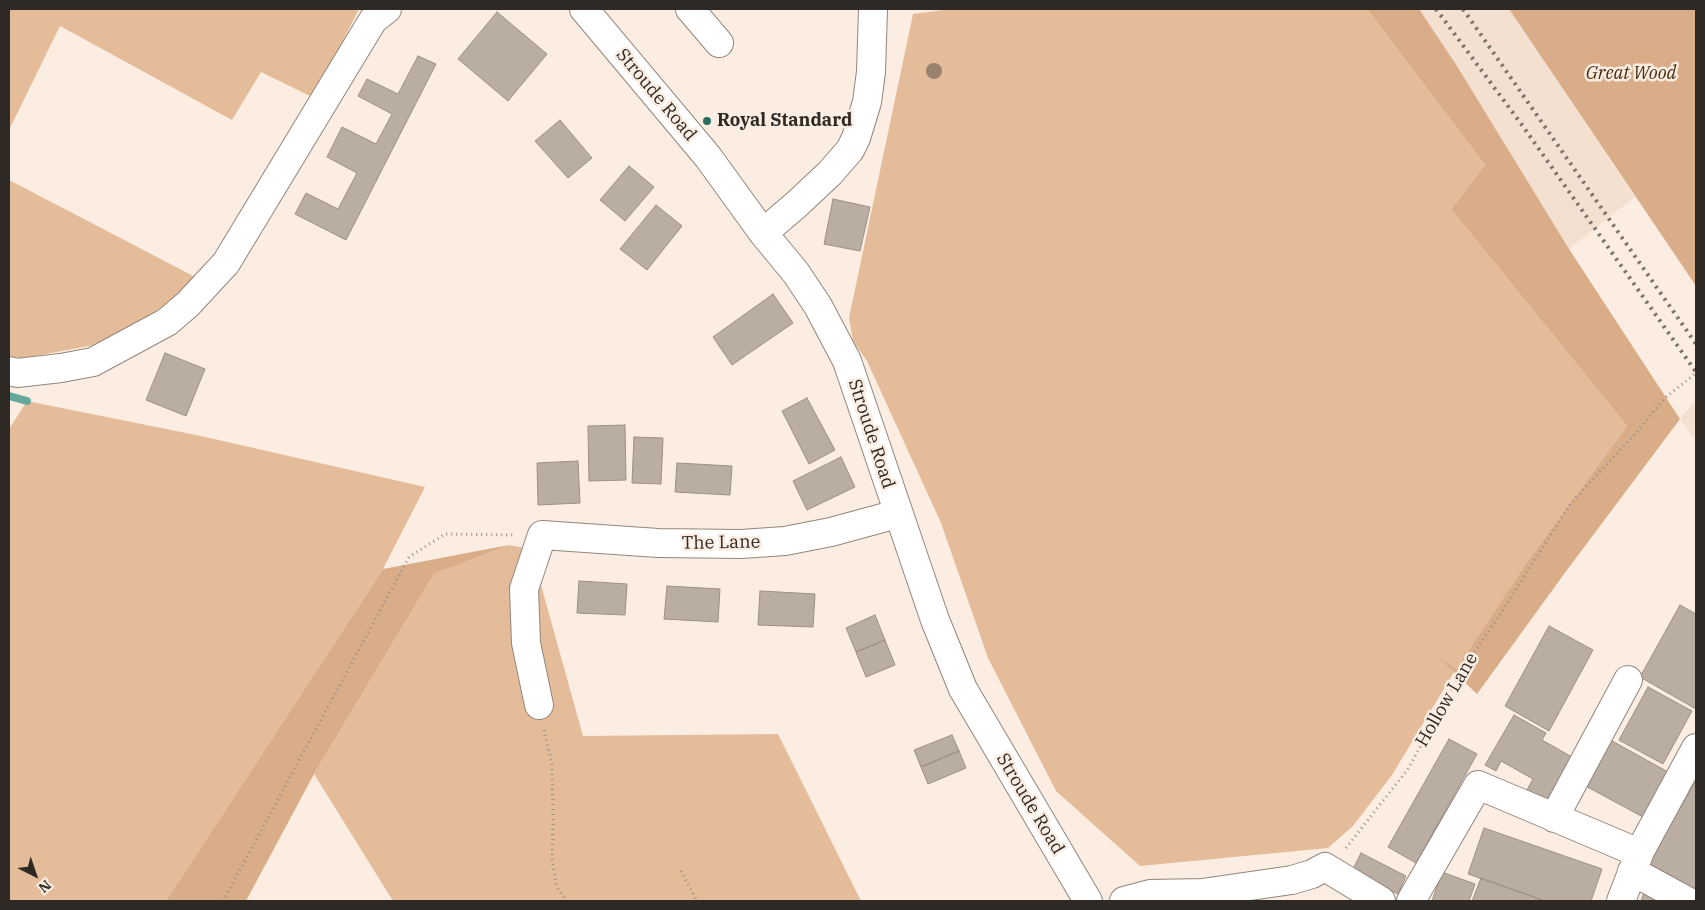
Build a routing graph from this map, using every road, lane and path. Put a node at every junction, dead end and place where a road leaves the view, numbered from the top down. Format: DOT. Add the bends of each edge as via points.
graph roads {
  1 [pos="690,9"];
  2 [pos="873,9"];
  3 [pos="592,11"];
  4 [pos="378,12"];
  5 [pos="719,43"];
  6 [pos="763,232"];
  7 [pos="9,371"];
  8 [pos="1696,373"];
  9 [pos="897,514"];
  10 [pos="542,535"];
  11 [pos="1628,680"];
  12 [pos="539,705"];
  13 [pos="1696,748"];
  14 [pos="1554,818"];
  15 [pos="1636,862"];
  16 [pos="1325,867"];
  17 [pos="680,871"];
  18 [pos="223,901"];
  19 [pos="567,901"];
  20 [pos="697,901"];
  21 [pos="1088,901"];
  22 [pos="1124,901"];
  23 [pos="1381,901"];
  24 [pos="1411,901"];
  25 [pos="1621,901"];
  26 [pos="1687,901"];
  1 -- 5 [label="street"];
  2 -- 6 [label="street" via="872,72 856,138 830,173"];
  3 -- 6 [label="street, Stroude Road"];
  4 -- 7 [label="street" via="226,263 188,304 167,322 93,362 17,373"];
  6 -- 9 [label="street, Stroude Road" via="796,272 847,361"];
  8 -- 16 [label="path, Hollow Lane" via="1665,398 1571,503 1462,670 1408,769 1352,843"];
  9 -- 10 [label="street, The Lane" via="785,541 741,544 658,543"];
  9 -- 21 [label="street, Stroude Road" via="934,620 963,689"];
  10 -- 12 [label="street" via="524,589 526,643"];
  10 -- 18 [label="path" via="445,534 408,557"];
  11 -- 14 [label="street"];
  12 -- 19 [label="path" via="552,764 552,860 558,887"];
  13 -- 15 [label="street"];
  14 -- 15 [label="street"];
  14 -- 24 [label="street" via="1478,785"];
  15 -- 25 [label="street"];
  15 -- 26 [label="street"];
  16 -- 22 [label="street" via="1292,880 1202,893 1150,894"];
  16 -- 23 [label="street"];
  17 -- 20 [label="path"];
}
